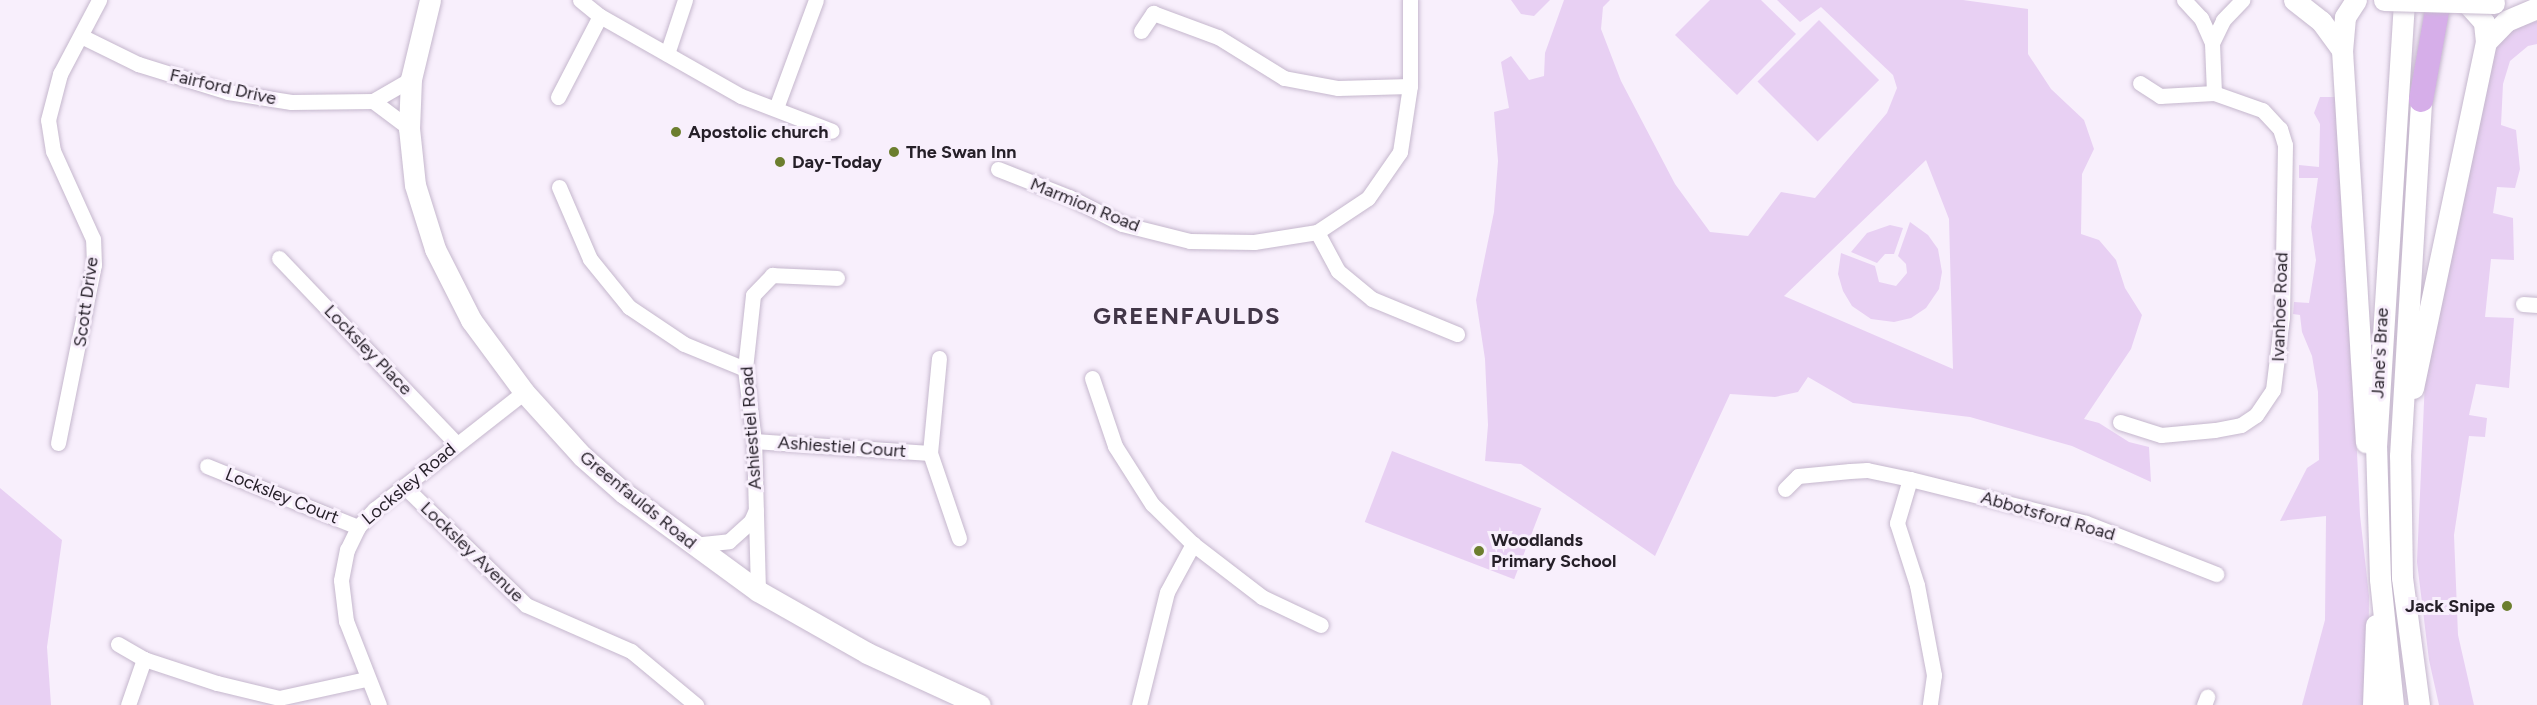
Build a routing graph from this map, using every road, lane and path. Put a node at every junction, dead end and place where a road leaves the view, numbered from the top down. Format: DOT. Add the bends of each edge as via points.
graph roads {
  1 [pos="99,0"];
  2 [pos="430,0"];
  3 [pos="580,0"];
  4 [pos="685,0"];
  5 [pos="816,0"];
  6 [pos="1410,0"];
  7 [pos="2184,0"];
  8 [pos="2242,0"];
  9 [pos="2294,0"];
  10 [pos="2356,0"];
  11 [pos="2384,0"];
  12 [pos="2404,0"];
  13 [pos="2422,0"];
  14 [pos="2439,0"];
  15 [pos="2533,6"];
  16 [pos="600,16"];
  17 [pos="2488,23"];
  18 [pos="1141,30"];
  19 [pos="81,36"];
  20 [pos="2212,44"];
  21 [pos="2342,50"];
  22 [pos="667,54"];
  23 [pos="411,79"];
  24 [pos="2140,83"];
  25 [pos="1410,86"];
  26 [pos="2214,93"];
  27 [pos="558,97"];
  28 [pos="2421,100"];
  29 [pos="373,101"];
  30 [pos="776,108"];
  31 [pos="409,128"];
  32 [pos="832,131"];
  33 [pos="998,169"];
  34 [pos="559,187"];
  35 [pos="1317,232"];
  36 [pos="279,258"];
  37 [pos="837,278"];
  38 [pos="1457,334"];
  39 [pos="939,358"];
  40 [pos="745,369"];
  41 [pos="1092,378"];
  42 [pos="524,392"];
  43 [pos="2120,422"];
  44 [pos="754,441"];
  45 [pos="58,443"];
  46 [pos="456,443"];
  47 [pos="930,453"];
  48 [pos="2400,456"];
  49 [pos="207,466"];
  50 [pos="1910,479"];
  51 [pos="2376,484"];
  52 [pos="404,486"];
  53 [pos="1785,489"];
  54 [pos="756,510"];
  55 [pos="358,527"];
  56 [pos="959,538"];
  57 [pos="1193,544"];
  58 [pos="693,545"];
  59 [pos="2216,574"];
  60 [pos="2380,579"];
  61 [pos="758,591"];
  62 [pos="2408,624"];
  63 [pos="1321,625"];
  64 [pos="118,644"];
  65 [pos="144,659"];
  66 [pos="366,679"];
  67 [pos="128,705"];
  68 [pos="379,705"];
  69 [pos="696,705"];
  70 [pos="980,705"];
  71 [pos="1139,705"];
  72 [pos="1930,705"];
  73 [pos="2373,705"];
  74 [pos="2393,705"];
  75 [pos="2419,705"];
  76 [pos="2432,705"];
  1 -- 19 [label="street, Scott Drive"];
  2 -- 23 [label="main road, Greenfaulds Road"];
  3 -- 16 [label="street"];
  4 -- 22 [label="street"];
  5 -- 30 [label="street"];
  6 -- 25 [label="street, Marmion Road"];
  7 -- 20 [label="street" via="2201,18"];
  8 -- 20 [label="street" via="2223,20"];
  9 -- 21 [label="main road" via="2321,21"];
  10 -- 21 [label="main road" via="2345,17"];
  11 -- 17 [label="main road, bridge" via="2466,2"];
  12 -- 51 [label="main road, Jane's Brae" via="2379,369"];
  13 -- 28 [label="main road"];
  14 -- 28 [label="main road"];
  15 -- 17 [label="main road"];
  15 -- 17 [label="main road" via="2506,21"];
  16 -- 22 [label="street"];
  16 -- 27 [label="street"];
  17 -- 48 [label="main road"];
  18 -- 25 [label="street" via="1153,13 1218,37 1284,78 1338,88"];
  19 -- 29 [label="street, Fairford Drive" via="138,64 228,92 291,102"];
  19 -- 45 [label="street, Scott Drive" via="60,74 48,120 53,150 93,239 94,265"];
  20 -- 26 [label="street"];
  21 -- 51 [label="main road" via="2363,414"];
  22 -- 30 [label="street" via="741,96"];
  23 -- 29 [label="street, Fairford Drive"];
  23 -- 31 [label="main road, Greenfaulds Road"];
  24 -- 26 [label="street, Ivanhoe Road" via="2160,96"];
  25 -- 35 [label="street, Marmion Road" via="1400,152 1368,198"];
  26 -- 43 [label="street, Ivanhoe Road" via="2262,110 2280,129 2285,145 2282,317 2273,390 2256,415 2241,425 2161,435"];
  28 -- 48 [label="main road, Jane's Brae"];
  29 -- 31 [label="street"];
  30 -- 32 [label="street"];
  31 -- 42 [label="main road, Greenfaulds Road" via="415,185 435,249 471,320"];
  33 -- 35 [label="street, Marmion Road" via="1069,197 1122,224 1190,241 1254,242"];
  34 -- 40 [label="street" via="590,259 629,307 684,344"];
  35 -- 38 [label="street" via="1338,272 1372,299"];
  36 -- 46 [label="street, Locksley Place"];
  37 -- 40 [label="street, Ashiestiel Road" via="772,275 753,296"];
  39 -- 47 [label="street, Ashiestiel Court"];
  40 -- 44 [label="street, Ashiestiel Road"];
  41 -- 57 [label="street" via="1100,409 1132,477 1152,504"];
  42 -- 46 [label="street, Locksley Road"];
  42 -- 58 [label="main road, Greenfaulds Road" via="582,456"];
  44 -- 47 [label="street, Ashiestiel Court"];
  44 -- 54 [label="street, Ashiestiel Road"];
  46 -- 52 [label="street, Locksley Road"];
  47 -- 56 [label="street, Ashiestiel Court"];
  48 -- 62 [label="main road, Jane's Brae" via="2402,577"];
  49 -- 55 [label="street, Locksley Court"];
  50 -- 53 [label="street, Abbotsford Road" via="1867,470 1850,471 1798,476"];
  50 -- 59 [label="street, Abbotsford Road" via="2086,523"];
  50 -- 72 [label="street" via="1897,523 1917,585 1934,675"];
  51 -- 60 [label="main road, Jane's Brae"];
  52 -- 55 [label="street, Locksley Road"];
  52 -- 69 [label="street, Locksley Avenue" via="526,605 631,651"];
  54 -- 58 [label="street, Ashiestiel Road" via="751,521 729,541"];
  54 -- 61 [label="street, Ashiestiel Road"];
  55 -- 66 [label="street, Locksley Road" via="347,550 341,580 346,621"];
  57 -- 63 [label="street" via="1262,597"];
  57 -- 71 [label="street" via="1167,592"];
  58 -- 61 [label="main road, Greenfaulds Road"];
  60 -- 73 [label="main road" via="2373,650"];
  60 -- 74 [label="main road, Jane's Brae"];
  61 -- 70 [label="main road, Greenfaulds Road" via="867,653"];
  62 -- 75 [label="main road, Jane's Brae"];
  62 -- 76 [label="main road"];
  64 -- 65 [label="street"];
  65 -- 66 [label="street" via="279,698"];
  65 -- 67 [label="street"];
  66 -- 68 [label="street, Locksley Road"];
}
